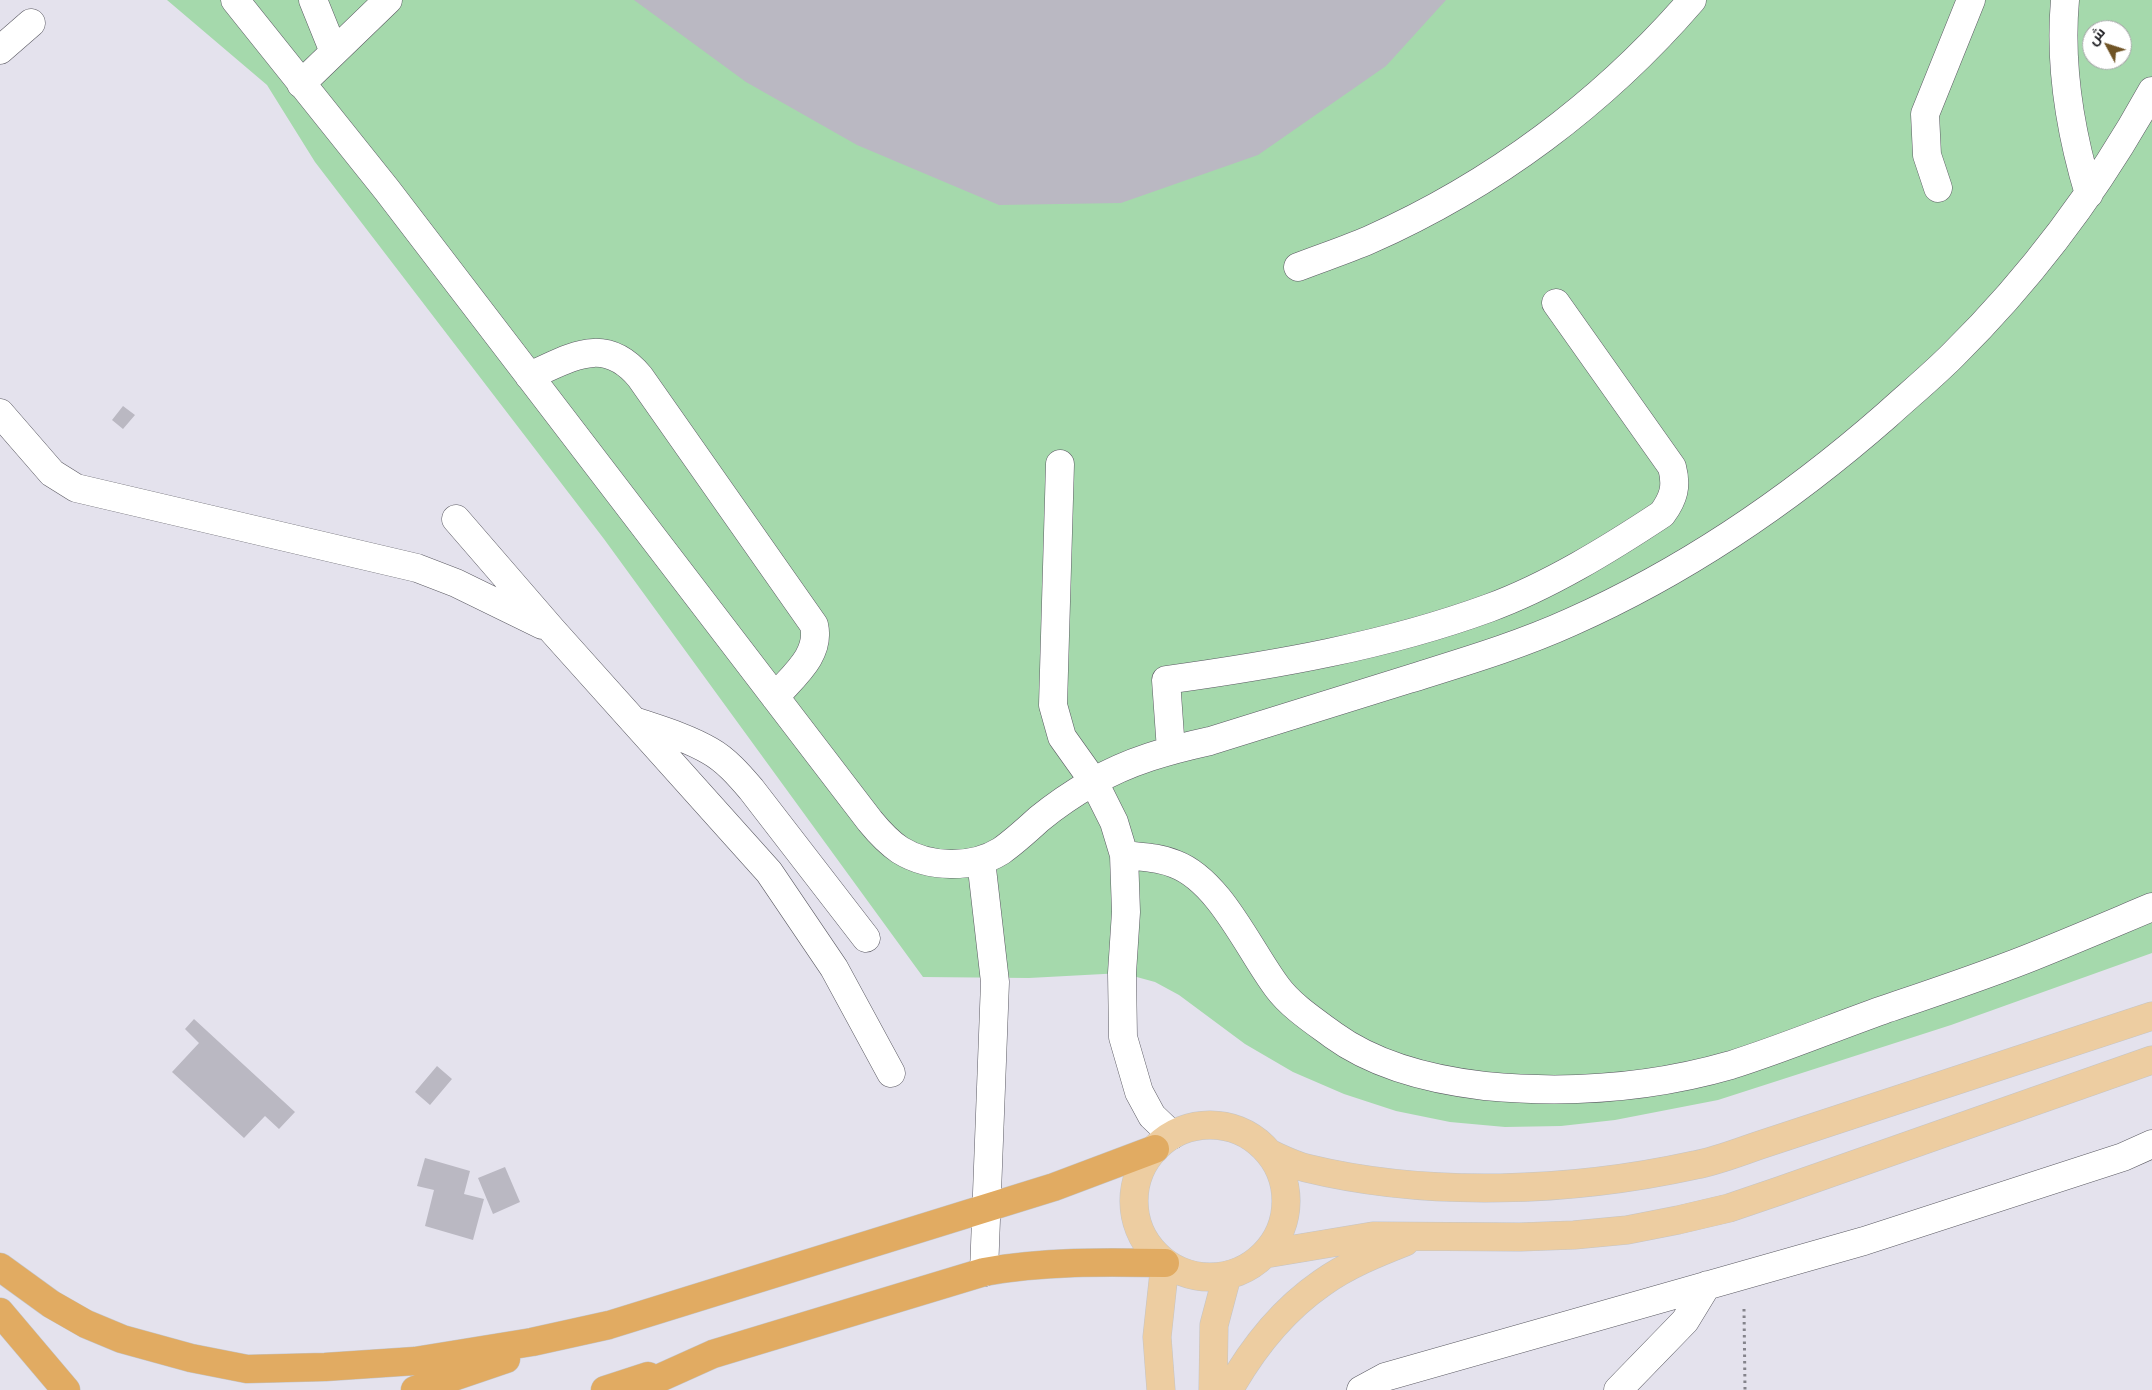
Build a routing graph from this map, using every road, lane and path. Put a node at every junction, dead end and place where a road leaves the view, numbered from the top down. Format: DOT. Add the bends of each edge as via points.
graph roads {
  1 [pos="235,0"];
  2 [pos="314,0"];
  3 [pos="388,0"];
  4 [pos="1692,0"];
  5 [pos="1971,0"];
  6 [pos="2065,0"];
  7 [pos="32,23"];
  8 [pos="0,50"];
  9 [pos="334,52"];
  10 [pos="301,84"];
  11 [pos="2152,91"];
  12 [pos="1938,188"];
  13 [pos="2089,194"];
  14 [pos="1298,267"];
  15 [pos="1556,303"];
  16 [pos="529,376"];
  17 [pos="0,413"];
  18 [pos="1060,464"];
  19 [pos="456,519"];
  20 [pos="552,630"];
  21 [pos="775,697"];
  22 [pos="633,720"];
  23 [pos="1171,750"];
  24 [pos="1094,782"];
  25 [pos="1124,855"];
  26 [pos="981,860"];
  27 [pos="2152,907"];
  28 [pos="866,938"];
  29 [pos="2152,1016"];
  30 [pos="2152,1060"];
  31 [pos="891,1073"];
  32 [pos="1164,1142"];
  33 [pos="2152,1144"];
  34 [pos="1270,1154"];
  35 [pos="986,1208"];
  36 [pos="1418,1237"];
  37 [pos="1265,1254"];
  38 [pos="1165,1263"];
  39 [pos="0,1267"];
  40 [pos="984,1272"];
  41 [pos="1227,1276"];
  42 [pos="1744,1276"];
  43 [pos="1707,1285"];
  44 [pos="0,1312"];
  45 [pos="610,1325"];
  46 [pos="713,1354"];
  47 [pos="66,1390"];
  48 [pos="415,1390"];
  49 [pos="604,1390"];
  50 [pos="633,1390"];
  51 [pos="1161,1390"];
  52 [pos="1213,1390"];
  53 [pos="1229,1390"];
  54 [pos="1361,1390"];
  55 [pos="1618,1390"];
  56 [pos="1745,1390"];
  1 -- 10 [label="street"];
  2 -- 9 [label="street"];
  3 -- 9 [label="street"];
  4 -- 14 [label="street" via="1617,78 1560,127 1500,170 1435,208 1368,240"];
  5 -- 12 [label="street" via="1925,114 1927,155"];
  6 -- 13 [label="street" via="2064,77 2069,116"];
  7 -- 8 [label="street"];
  9 -- 10 [label="street"];
  10 -- 16 [label="street" via="387,190"];
  11 -- 13 [label="street"];
  13 -- 23 [label="street" via="2047,252 1951,357 1835,460 1767,511 1697,557 1570,623 1504,650 1210,741"];
  15 -- 23 [label="street" via="1672,467 1675,492 1662,514 1556,577 1490,607 1419,631 1350,648 1166,680"];
  16 -- 21 [label="street"];
  16 -- 21 [label="street" via="577,355 595,352 612,354 628,363 640,377 814,625 814,648"];
  17 -- 20 [label="street" via="52,473 76,488 416,568 456,583"];
  18 -- 24 [label="street" via="1052,704 1062,737"];
  19 -- 20 [label="street"];
  20 -- 22 [label="street"];
  21 -- 26 [label="street" via="884,837 920,859 941,864"];
  22 -- 28 [label="street" via="711,751 733,768"];
  22 -- 31 [label="street" via="769,872 834,968"];
  23 -- 24 [label="street" via="1131,763"];
  24 -- 25 [label="street" via="1114,822"];
  24 -- 26 [label="street" via="1047,813 1000,852"];
  25 -- 27 [label="street" via="1159,858 1178,864 1194,875 1221,904 1278,988 1306,1015 1338,1038 1404,1070 1437,1079 1520,1089 1619,1087 1676,1078 1731,1064 2022,961"];
  25 -- 32 [label="street" via="1123,1037 1139,1092"];
  26 -- 35 [label="street" via="995,982"];
  29 -- 34 [label="main road" via="1697,1165 1642,1176 1530,1187 1445,1186 1360,1178 1305,1167"];
  30 -- 36 [label="main road" via="1729,1208 1627,1230 1574,1235"];
  32 -- 34 [label="main road" via="1192,1127 1214,1125 1242,1133"];
  32 -- 35 [label="highway" via="1054,1187"];
  32 -- 38 [label="main road" via="1142,1166 1135,1186 1134,1208 1139,1230"];
  33 -- 42 [label="street" via="2123,1157 1864,1242"];
  34 -- 37 [label="main road" via="1281,1173 1286,1194 1285,1216"];
  35 -- 40 [label="street"];
  35 -- 45 [label="highway"];
  36 -- 37 [label="main road" via="1373,1236"];
  36 -- 53 [label="main road" via="1372,1256 1322,1283 1279,1320 1244,1364"];
  37 -- 41 [label="main road" via="1247,1268"];
  38 -- 40 [label="highway" via="1047,1264"];
  38 -- 41 [label="main road" via="1185,1273 1206,1278"];
  38 -- 51 [label="main road" via="1157,1337"];
  39 -- 45 [label="highway" via="51,1304 122,1339 247,1369 415,1361 532,1342"];
  40 -- 46 [label="highway"];
  41 -- 52 [label="main road" via="1214,1325"];
  42 -- 43 [label="street"];
  42 -- 56 [label="path"];
  43 -- 54 [label="street" via="1385,1377"];
  43 -- 55 [label="street" via="1685,1320"];
  44 -- 47 [label="highway"];
  45 -- 48 [label="highway"];
  46 -- 49 [label="highway"];
  46 -- 50 [label="highway"];
}
